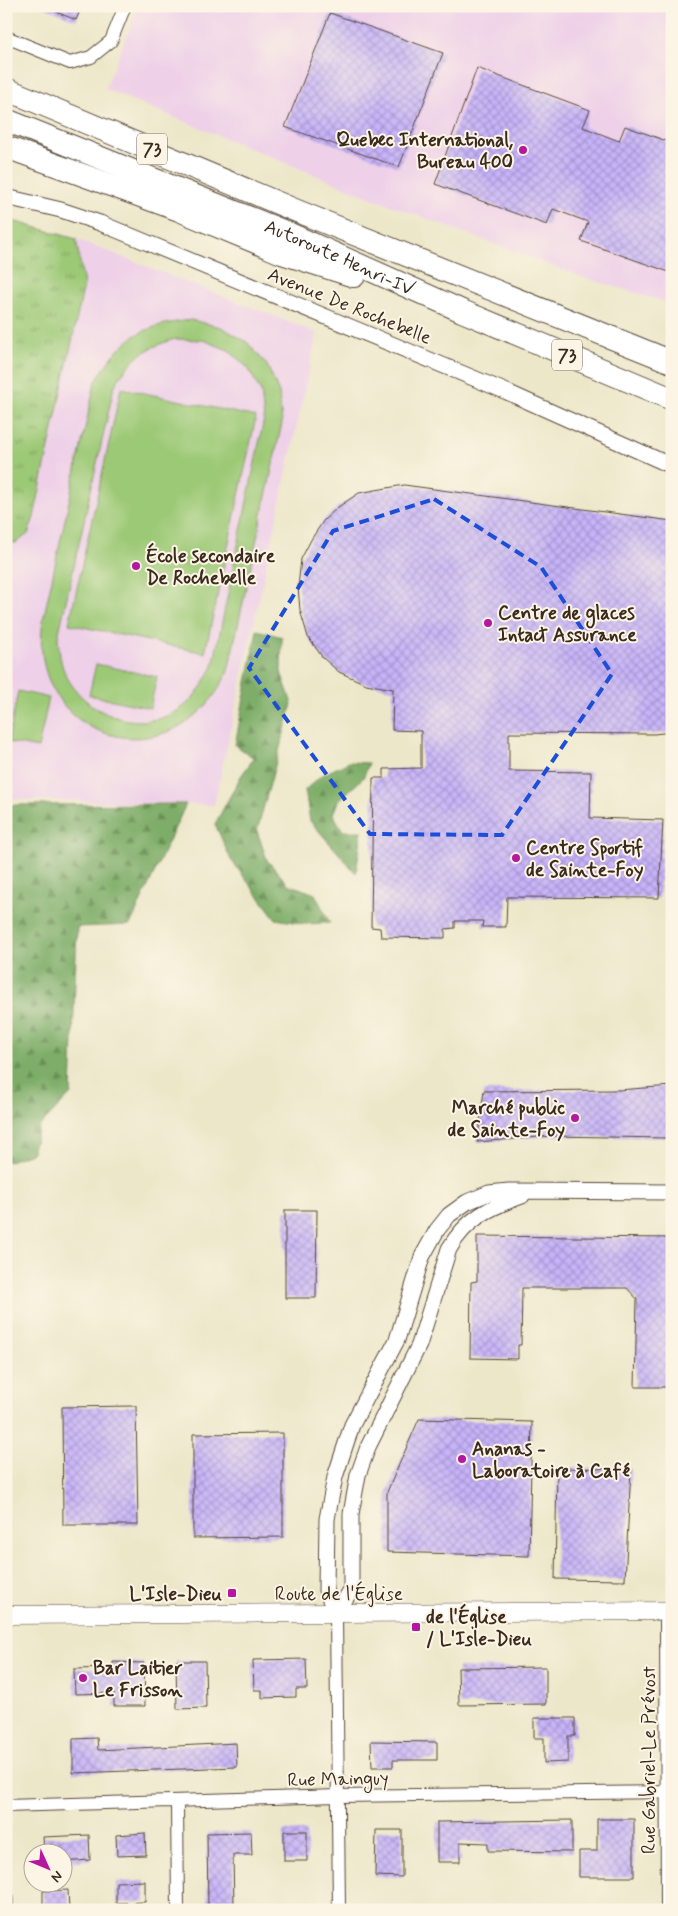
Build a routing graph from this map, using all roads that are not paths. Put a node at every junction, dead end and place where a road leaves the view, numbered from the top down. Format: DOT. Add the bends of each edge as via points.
graph roads {
  1 [pos="125,6"];
  2 [pos="6,37"];
  3 [pos="6,89"];
  4 [pos="6,120"];
  5 [pos="6,147"];
  6 [pos="6,154"];
  7 [pos="35,160"];
  8 [pos="6,197"];
  9 [pos="462,311"];
  10 [pos="617,339"];
  11 [pos="672,354"];
  12 [pos="672,362"];
  13 [pos="672,399"];
  14 [pos="672,466"];
  15 [pos="536,1191"];
  16 [pos="672,1192"];
  17 [pos="669,1611"];
  18 [pos="336,1614"];
  19 [pos="6,1615"];
  20 [pos="670,1792"];
  21 [pos="338,1796"];
  22 [pos="177,1802"];
  23 [pos="6,1806"];
  24 [pos="6,1888"];
  25 [pos="7,1910"];
  26 [pos="178,1910"];
  27 [pos="339,1910"];
  28 [pos="667,1910"];
  1 -- 2 [label="street" via="111,41 91,57 70,63"];
  3 -- 10 [label="highway, Autoroute Henri-IV / 73"];
  4 -- 9 [label="highway, Autoroute Henri-IV / 73" via="290,234"];
  5 -- 7 [label="highway"];
  6 -- 7 [label="highway"];
  7 -- 9 [label="highway" via="179,210 282,253"];
  8 -- 14 [label="street, Avenue De Rochebelle" via="100,223 507,392"];
  9 -- 13 [label="highway, Autoroute Henri-IV / 73"];
  10 -- 11 [label="highway"];
  10 -- 12 [label="highway, Autoroute Henri-IV / 73"];
  15 -- 16 [label="street"];
  15 -- 18 [label="street" via="492,1207 472,1219 455,1237 449,1249 419,1345 368,1448 358,1476 351,1514 350,1590"];
  15 -- 18 [label="street" via="490,1193 467,1202 436,1230 422,1257 397,1340 352,1425 335,1477 327,1519 326,1590"];
  17 -- 18 [label="main road, Route de l'Église"];
  17 -- 20 [label="street, Rue Gabriel-Le Prévost"];
  18 -- 19 [label="main road, Route de l'Église"];
  18 -- 21 [label="street"];
  20 -- 21 [label="street, Rue Mainguy"];
  20 -- 28 [label="street, Rue Gabriel-Le Prévost"];
  21 -- 22 [label="street, Rue Mainguy"];
  21 -- 27 [label="street"];
  22 -- 23 [label="street, Rue Mainguy"];
  22 -- 26 [label="street"];
  24 -- 25 [label="street"];
}
